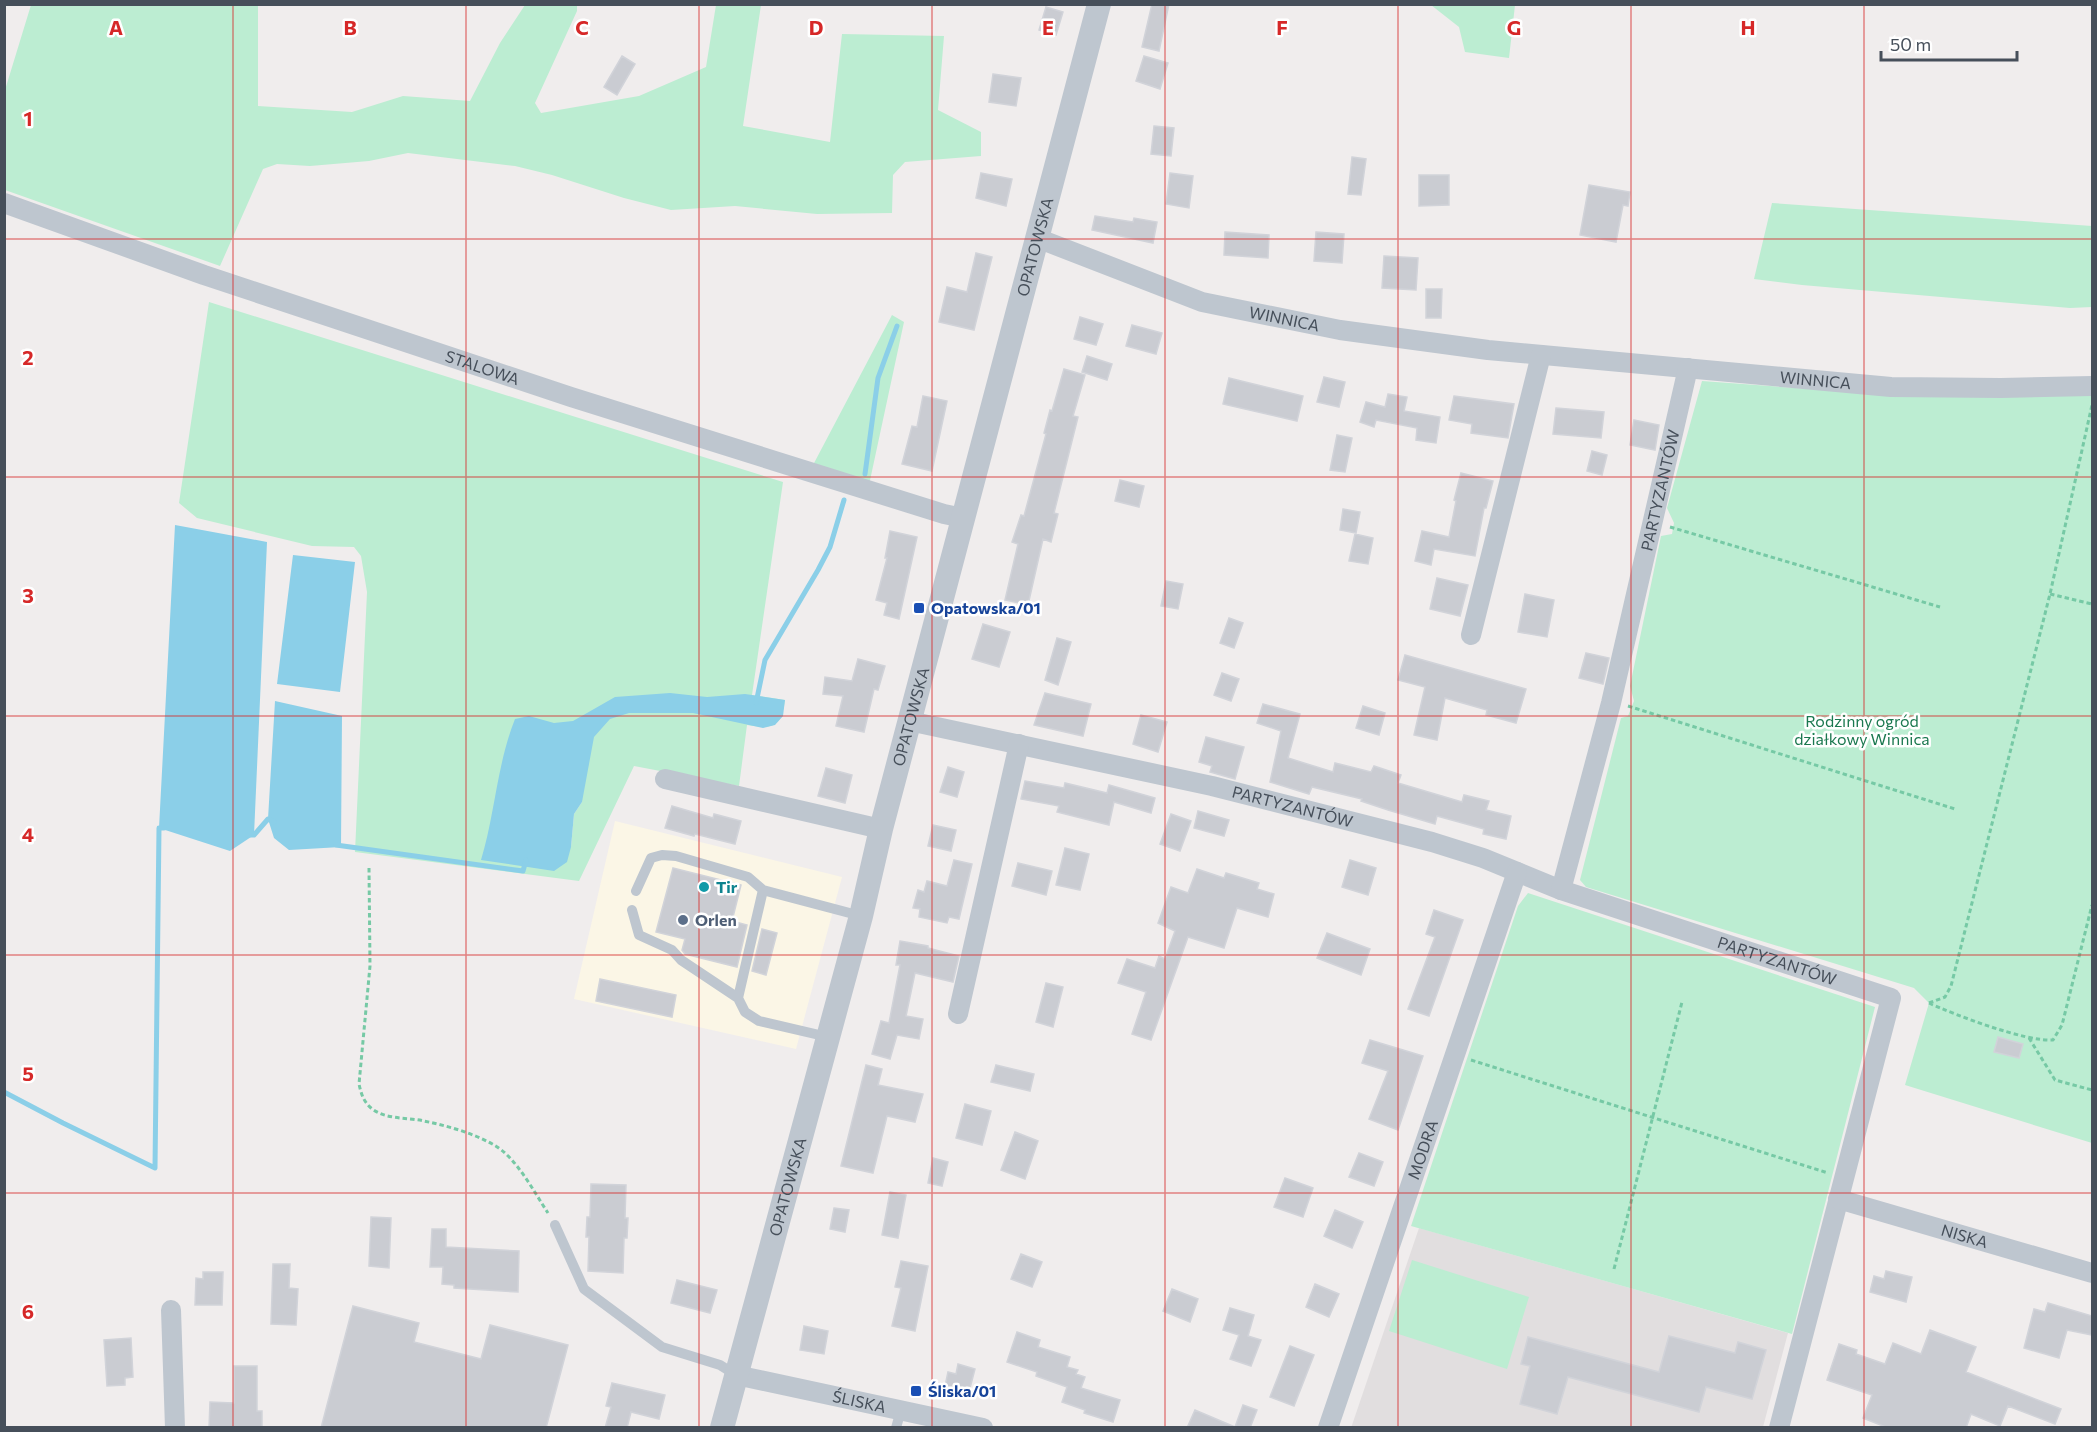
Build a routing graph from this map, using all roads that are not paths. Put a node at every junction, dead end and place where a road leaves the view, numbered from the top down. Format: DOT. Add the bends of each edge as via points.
graph roads {
  1 [pos="1099,4"];
  2 [pos="4,202"];
  3 [pos="1037,238"];
  4 [pos="1541,355"];
  5 [pos="1688,368"];
  6 [pos="2092,386"];
  7 [pos="963,518"];
  8 [pos="1471,635"];
  9 [pos="909,721"];
  10 [pos="1019,744"];
  11 [pos="665,779"];
  12 [pos="880,829"];
  13 [pos="1517,872"];
  14 [pos="763,890"];
  15 [pos="1561,890"];
  16 [pos="636,891"];
  17 [pos="633,909"];
  18 [pos="861,916"];
  19 [pos="738,998"];
  20 [pos="958,1014"];
  21 [pos="828,1037"];
  22 [pos="1838,1199"];
  23 [pos="555,1225"];
  24 [pos="2092,1273"];
  25 [pos="171,1310"];
  26 [pos="736,1375"];
  27 [pos="898,1419"];
  28 [pos="175,1428"];
  29 [pos="722,1428"];
  30 [pos="983,1428"];
  31 [pos="1328,1428"];
  32 [pos="1779,1428"];
  1 -- 3 [label="street, OPATOWSKA"];
  2 -- 7 [label="street, STALOWA" via="204,275 571,398"];
  3 -- 4 [label="street, WINNICA" via="1202,302 1340,330"];
  3 -- 7 [label="street, OPATOWSKA"];
  4 -- 5 [label="street, WINNICA"];
  4 -- 8 [label="street"];
  5 -- 6 [label="street, WINNICA" via="1891,387"];
  5 -- 15 [label="street, PARTYZANTÓW" via="1611,703"];
  7 -- 9 [label="street, OPATOWSKA"];
  9 -- 10 [label="street, PARTYZANTÓW"];
  9 -- 12 [label="street, OPATOWSKA"];
  10 -- 13 [label="street, PARTYZANTÓW" via="1212,786 1432,842"];
  10 -- 20 [label="street"];
  11 -- 12 [label="street"];
  12 -- 18 [label="street, OPATOWSKA"];
  13 -- 15 [label="street, PARTYZANTÓW"];
  13 -- 31 [label="street, MODRA"];
  14 -- 16 [label="lane" via="748,876 662,855 651,858"];
  14 -- 18 [label="lane"];
  14 -- 19 [label="lane"];
  15 -- 22 [label="street, PARTYZANTÓW" via="1891,998"];
  17 -- 19 [label="lane" via="639,935 672,950"];
  18 -- 21 [label="street, OPATOWSKA"];
  19 -- 21 [label="lane" via="746,1012 759,1021"];
  21 -- 26 [label="street, OPATOWSKA"];
  22 -- 24 [label="street, NISKA"];
  22 -- 32 [label="street"];
  23 -- 26 [label="lane" via="584,1289 662,1347 720,1365"];
  25 -- 28 [label="street"];
  26 -- 27 [label="street, ŚLISKA"];
  26 -- 29 [label="street, OPATOWSKA"];
  27 -- 30 [label="street, ŚLISKA"];
}
